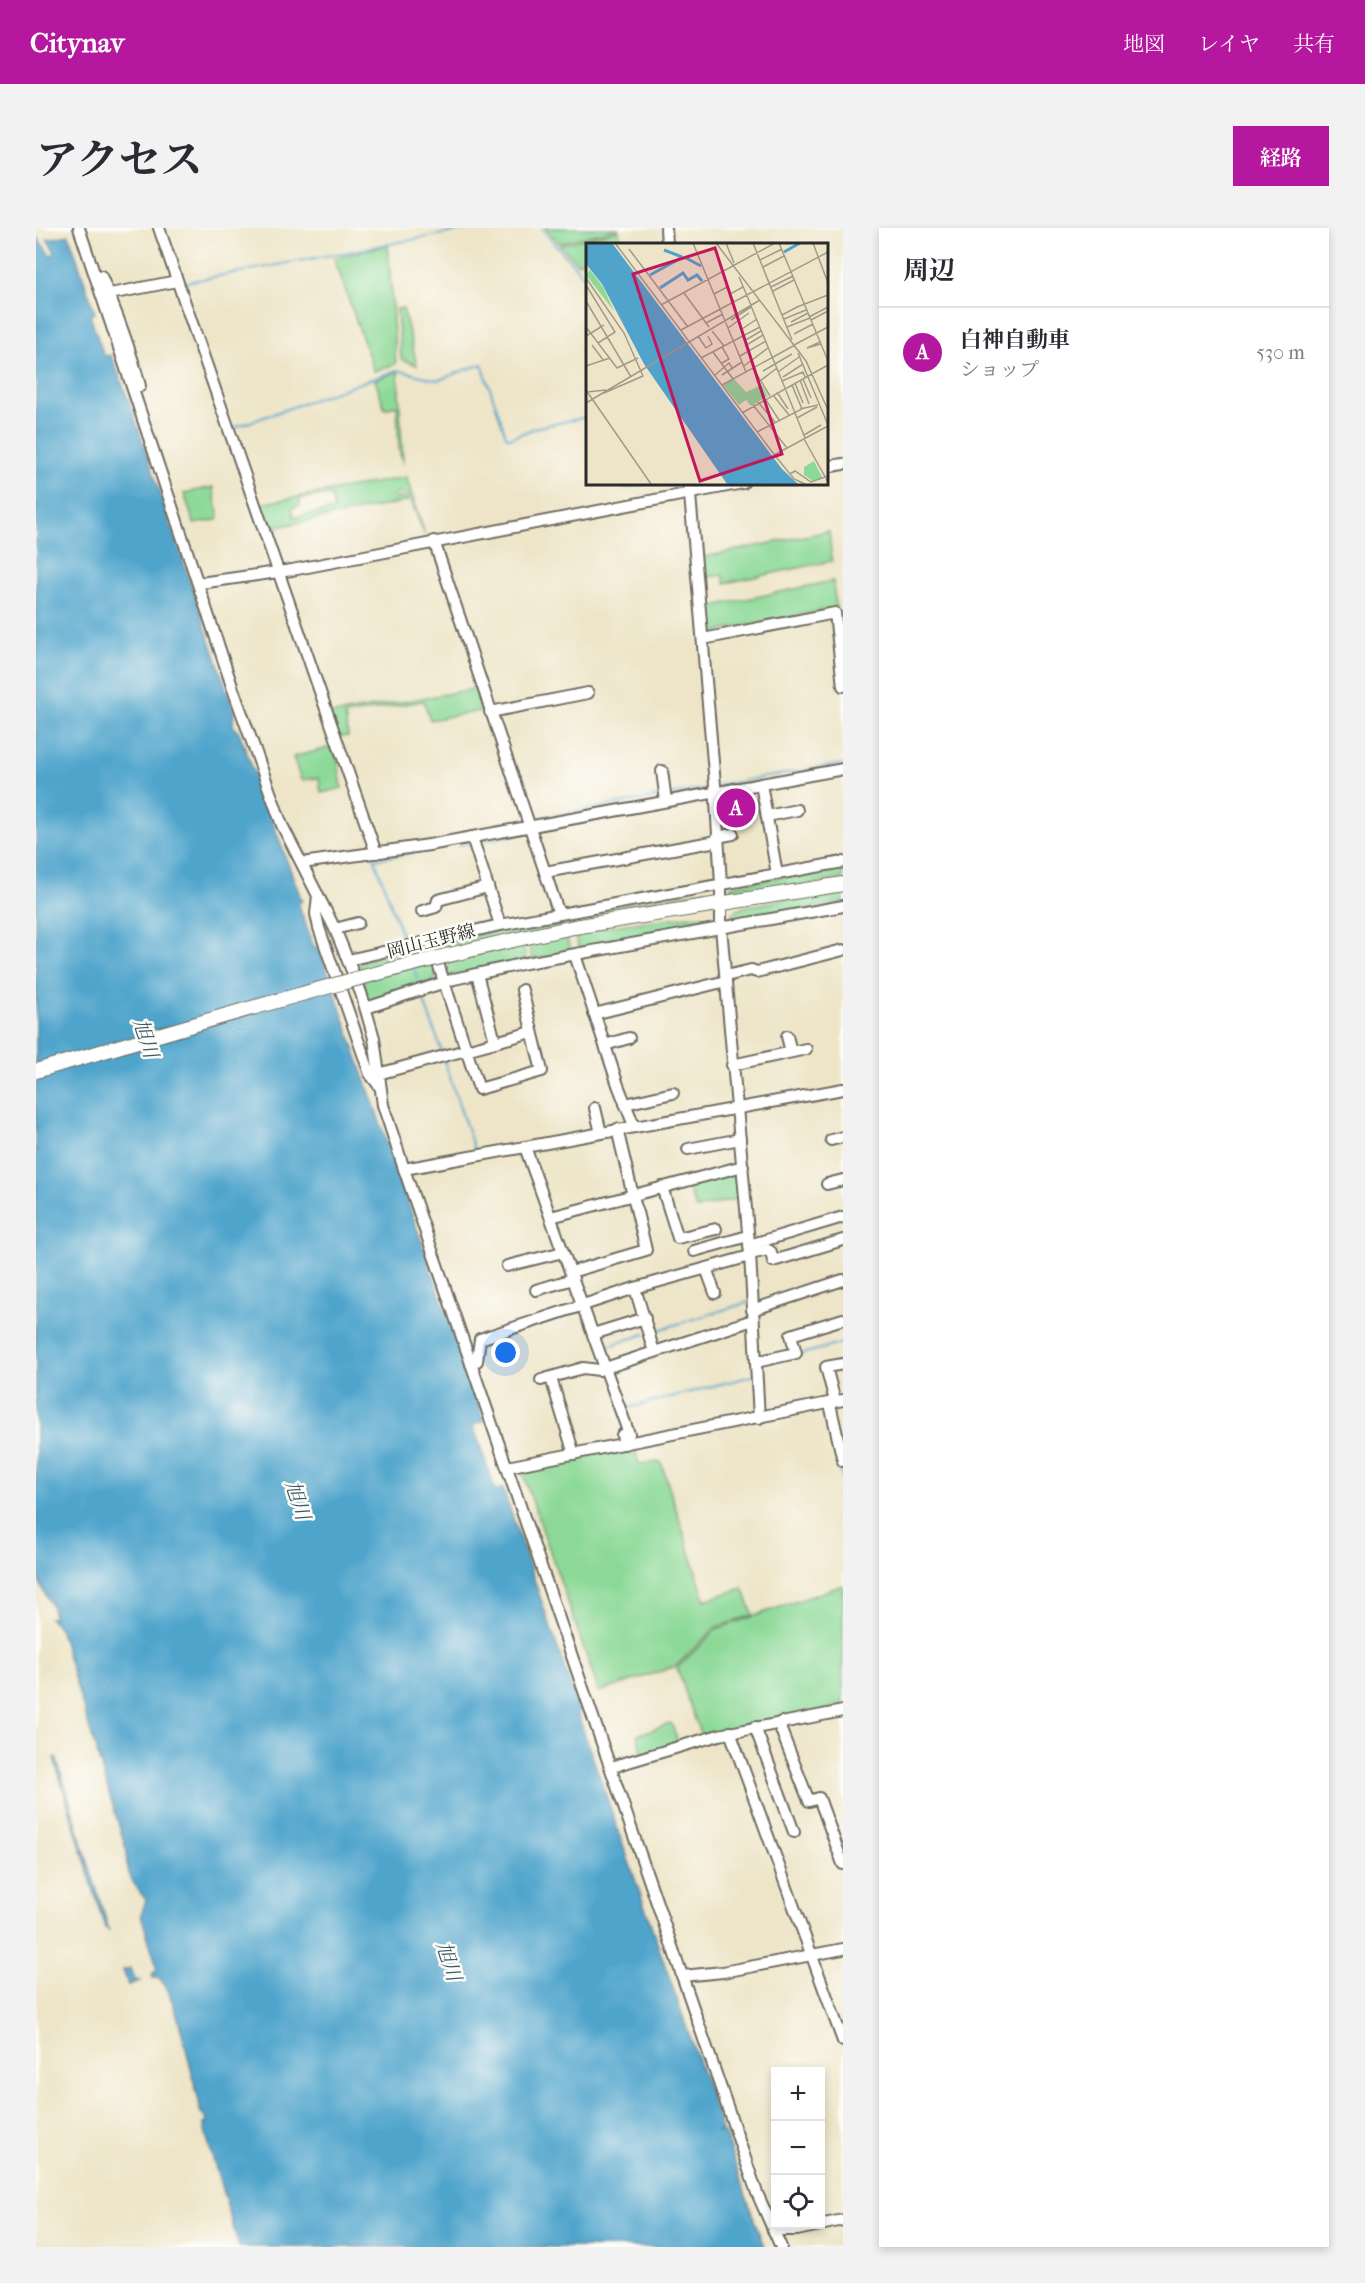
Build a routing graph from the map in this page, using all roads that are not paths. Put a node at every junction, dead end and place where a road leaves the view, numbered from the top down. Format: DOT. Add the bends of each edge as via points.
graph roads {
  1 [pos="79,228"];
  2 [pos="86,228"];
  3 [pos="159,228"];
  4 [pos="666,228"];
  5 [pos="667,243"];
  6 [pos="96,269"];
  7 [pos="175,281"];
  8 [pos="110,294"];
  9 [pos="134,388"];
  10 [pos="843,464"];
  11 [pos="828,467"];
  12 [pos="737,484"];
  13 [pos="690,493"];
  14 [pos="434,543"];
  15 [pos="277,572"];
  16 [pos="200,583"];
  17 [pos="702,639"];
  18 [pos="841,641"];
  19 [pos="843,687"];
  20 [pos="588,693"];
  21 [pos="490,712"];
  22 [pos="843,769"];
  23 [pos="662,771"];
  24 [pos="762,787"];
  25 [pos="715,788"];
  26 [pos="666,798"];
  27 [pos="797,810"];
  28 [pos="767,816"];
  29 [pos="529,826"];
  30 [pos="733,834"];
  31 [pos="717,839"];
  32 [pos="473,841"];
  33 [pos="374,854"];
  34 [pos="843,862"];
  35 [pos="302,863"];
  36 [pos="545,872"];
  37 [pos="777,874"];
  38 [pos="722,884"];
  39 [pos="843,884"];
  40 [pos="488,887"];
  41 [pos="318,895"];
  42 [pos="722,905"];
  43 [pos="843,906"];
  44 [pos="422,911"];
  45 [pos="559,914"];
  46 [pos="358,923"];
  47 [pos="500,925"];
  48 [pos="721,927"];
  49 [pos="335,929"];
  50 [pos="431,942"];
  51 [pos="843,950"];
  52 [pos="575,955"];
  53 [pos="348,960"];
  54 [pos="477,974"];
  55 [pos="726,979"];
  56 [pos="444,983"];
  57 [pos="522,990"];
  58 [pos="366,1008"];
  59 [pos="594,1014"];
  60 [pos="532,1032"];
  61 [pos="787,1036"];
  62 [pos="630,1038"];
  63 [pos="495,1041"];
  64 [pos="605,1045"];
  65 [pos="466,1049"];
  66 [pos="806,1049"];
  67 [pos="791,1052"];
  68 [pos="732,1065"];
  69 [pos="36,1071"];
  70 [pos="378,1074"];
  71 [pos="380,1088"];
  72 [pos="843,1089"];
  73 [pos="673,1093"];
  74 [pos="625,1104"];
  75 [pos="595,1108"];
  76 [pos="738,1108"];
  77 [pos="634,1126"];
  78 [pos="601,1132"];
  79 [pos="618,1132"];
  80 [pos="843,1137"];
  81 [pos="738,1139"];
  82 [pos="831,1140"];
  83 [pos="526,1149"];
  84 [pos="688,1149"];
  85 [pos="741,1166"];
  86 [pos="404,1169"];
  87 [pos="843,1180"];
  88 [pos="827,1184"];
  89 [pos="662,1187"];
  90 [pos="631,1195"];
  91 [pos="550,1217"];
  92 [pos="843,1217"];
  93 [pos="716,1229"];
  94 [pos="843,1240"];
  95 [pos="747,1247"];
  96 [pos="694,1251"];
  97 [pos="560,1252"];
  98 [pos="507,1266"];
  99 [pos="706,1268"];
  100 [pos="570,1278"];
  101 [pos="843,1280"];
  102 [pos="635,1288"];
  103 [pos="536,1290"];
  104 [pos="715,1293"];
  105 [pos="580,1307"];
  106 [pos="753,1315"];
  107 [pos="645,1318"];
  108 [pos="843,1319"];
  109 [pos="593,1334"];
  110 [pos="654,1352"];
  111 [pos="756,1362"];
  112 [pos="471,1364"];
  113 [pos="843,1364"];
  114 [pos="603,1369"];
  115 [pos="832,1403"];
  116 [pos="759,1414"];
  117 [pos="625,1438"];
  118 [pos="574,1454"];
  119 [pos="843,1461"];
  120 [pos="507,1467"];
  121 [pos="843,1711"];
  122 [pos="781,1726"];
  123 [pos="756,1730"];
  124 [pos="730,1732"];
  125 [pos="611,1767"];
  126 [pos="794,1832"];
  127 [pos="843,1864"];
  128 [pos="843,1949"];
  129 [pos="815,1955"];
  130 [pos="682,1977"];
  131 [pos="843,2042"];
  132 [pos="843,2220"];
  133 [pos="773,2230"];
  134 [pos="781,2247"];
  1 -- 6 [label="street"];
  2 -- 6 [label="street"];
  3 -- 7 [label="street"];
  4 -- 5 [label="street"];
  6 -- 8 [label="street"];
  6 -- 9 [label="street"];
  7 -- 8 [label="street"];
  7 -- 15 [label="street"];
  8 -- 9 [label="street" via="140,386"];
  9 -- 16 [label="street"];
  10 -- 11 [label="street"];
  12 -- 13 [label="street"];
  13 -- 14 [label="street"];
  13 -- 17 [label="street"];
  14 -- 15 [label="street"];
  14 -- 21 [label="street"];
  15 -- 16 [label="street"];
  15 -- 33 [label="street"];
  16 -- 35 [label="street" via="282,825"];
  17 -- 18 [label="street" via="835,612"];
  17 -- 25 [label="street"];
  18 -- 19 [label="street"];
  20 -- 21 [label="street"];
  21 -- 29 [label="street"];
  22 -- 24 [label="street"];
  23 -- 26 [label="street"];
  24 -- 25 [label="street"];
  24 -- 28 [label="street"];
  25 -- 26 [label="street"];
  25 -- 31 [label="street"];
  26 -- 29 [label="street"];
  27 -- 28 [label="street"];
  28 -- 37 [label="street"];
  29 -- 32 [label="street"];
  29 -- 36 [label="street"];
  30 -- 31 [label="street"];
  31 -- 36 [label="street"];
  31 -- 38 [label="street"];
  32 -- 33 [label="street"];
  32 -- 40 [label="street"];
  33 -- 35 [label="street"];
  34 -- 37 [label="street"];
  35 -- 41 [label="street"];
  36 -- 45 [label="street"];
  37 -- 38 [label="street"];
  38 -- 42 [label="street"];
  38 -- 45 [label="street"];
  39 -- 42 [label="main road, 岡山玉野線"];
  40 -- 44 [label="street" via="438,900 436,907"];
  40 -- 47 [label="street"];
  41 -- 49 [label="street"];
  41 -- 71 [label="street" via="319,928 370,1074"];
  42 -- 48 [label="street"];
  42 -- 69 [label="main road, 岡山玉野線, bridge" via="574,927 457,951"];
  43 -- 48 [label="street"];
  45 -- 47 [label="street"];
  46 -- 49 [label="street"];
  47 -- 50 [label="street"];
  48 -- 52 [label="street"];
  48 -- 55 [label="street"];
  49 -- 53 [label="street"];
  50 -- 53 [label="street"];
  50 -- 56 [label="street"];
  51 -- 55 [label="street"];
  52 -- 54 [label="street"];
  52 -- 59 [label="street"];
  53 -- 58 [label="street"];
  54 -- 56 [label="street"];
  54 -- 63 [label="street"];
  55 -- 59 [label="street"];
  55 -- 68 [label="street"];
  56 -- 58 [label="street"];
  56 -- 65 [label="street"];
  57 -- 60 [label="street"];
  58 -- 70 [label="street"];
  59 -- 64 [label="street"];
  60 -- 63 [label="street"];
  60 -- 65 [label="street" via="542,1071 479,1089"];
  61 -- 67 [label="street"];
  62 -- 64 [label="street"];
  63 -- 65 [label="street"];
  64 -- 74 [label="street"];
  65 -- 70 [label="street"];
  66 -- 67 [label="street"];
  67 -- 68 [label="street"];
  68 -- 76 [label="street"];
  70 -- 71 [label="street"];
  71 -- 86 [label="street"];
  72 -- 76 [label="street"];
  73 -- 74 [label="street"];
  74 -- 77 [label="street"];
  75 -- 78 [label="street"];
  76 -- 77 [label="street"];
  76 -- 81 [label="street"];
  77 -- 79 [label="street"];
  78 -- 79 [label="street"];
  78 -- 83 [label="street"];
  79 -- 90 [label="street"];
  80 -- 82 [label="street"];
  81 -- 84 [label="street"];
  81 -- 85 [label="street"];
  83 -- 86 [label="street"];
  83 -- 91 [label="street"];
  85 -- 89 [label="street"];
  85 -- 95 [label="street"];
  86 -- 112 [label="street"];
  87 -- 88 [label="street"];
  89 -- 90 [label="street"];
  89 -- 93 [label="street" via="678,1238"];
  90 -- 91 [label="street"];
  90 -- 100 [label="street" via="646,1250"];
  91 -- 97 [label="street"];
  92 -- 95 [label="street"];
  94 -- 95 [label="street" via="773,1261 768,1250"];
  95 -- 96 [label="street"];
  95 -- 99 [label="street"];
  95 -- 106 [label="street"];
  97 -- 98 [label="street"];
  97 -- 100 [label="street"];
  99 -- 102 [label="street"];
  99 -- 104 [label="street"];
  100 -- 103 [label="street"];
  100 -- 105 [label="street"];
  101 -- 106 [label="street"];
  102 -- 105 [label="street"];
  102 -- 107 [label="street"];
  105 -- 109 [label="street"];
  105 -- 112 [label="street" via="480,1339 477,1361"];
  106 -- 110 [label="street"];
  106 -- 111 [label="street"];
  107 -- 109 [label="street"];
  107 -- 110 [label="street"];
  108 -- 111 [label="street" via="791,1335 796,1353"];
  109 -- 114 [label="street"];
  110 -- 114 [label="street"];
  111 -- 116 [label="street"];
  112 -- 120 [label="street"];
  113 -- 115 [label="street" via="826,1367"];
  114 -- 117 [label="street"];
  114 -- 118 [label="street" via="583,1368 546,1379"];
  115 -- 116 [label="street"];
  115 -- 119 [label="street"];
  116 -- 117 [label="street"];
  117 -- 118 [label="street"];
  118 -- 120 [label="street"];
  120 -- 125 [label="street"];
  121 -- 122 [label="street"];
  122 -- 123 [label="street"];
  122 -- 127 [label="street" via="809,1801 819,1798"];
  123 -- 124 [label="street"];
  123 -- 126 [label="street"];
  124 -- 125 [label="street"];
  124 -- 129 [label="street"];
  125 -- 130 [label="street"];
  128 -- 129 [label="street"];
  129 -- 130 [label="street"];
  129 -- 131 [label="street"];
  130 -- 133 [label="street"];
  132 -- 133 [label="street"];
  133 -- 134 [label="street"];
}
